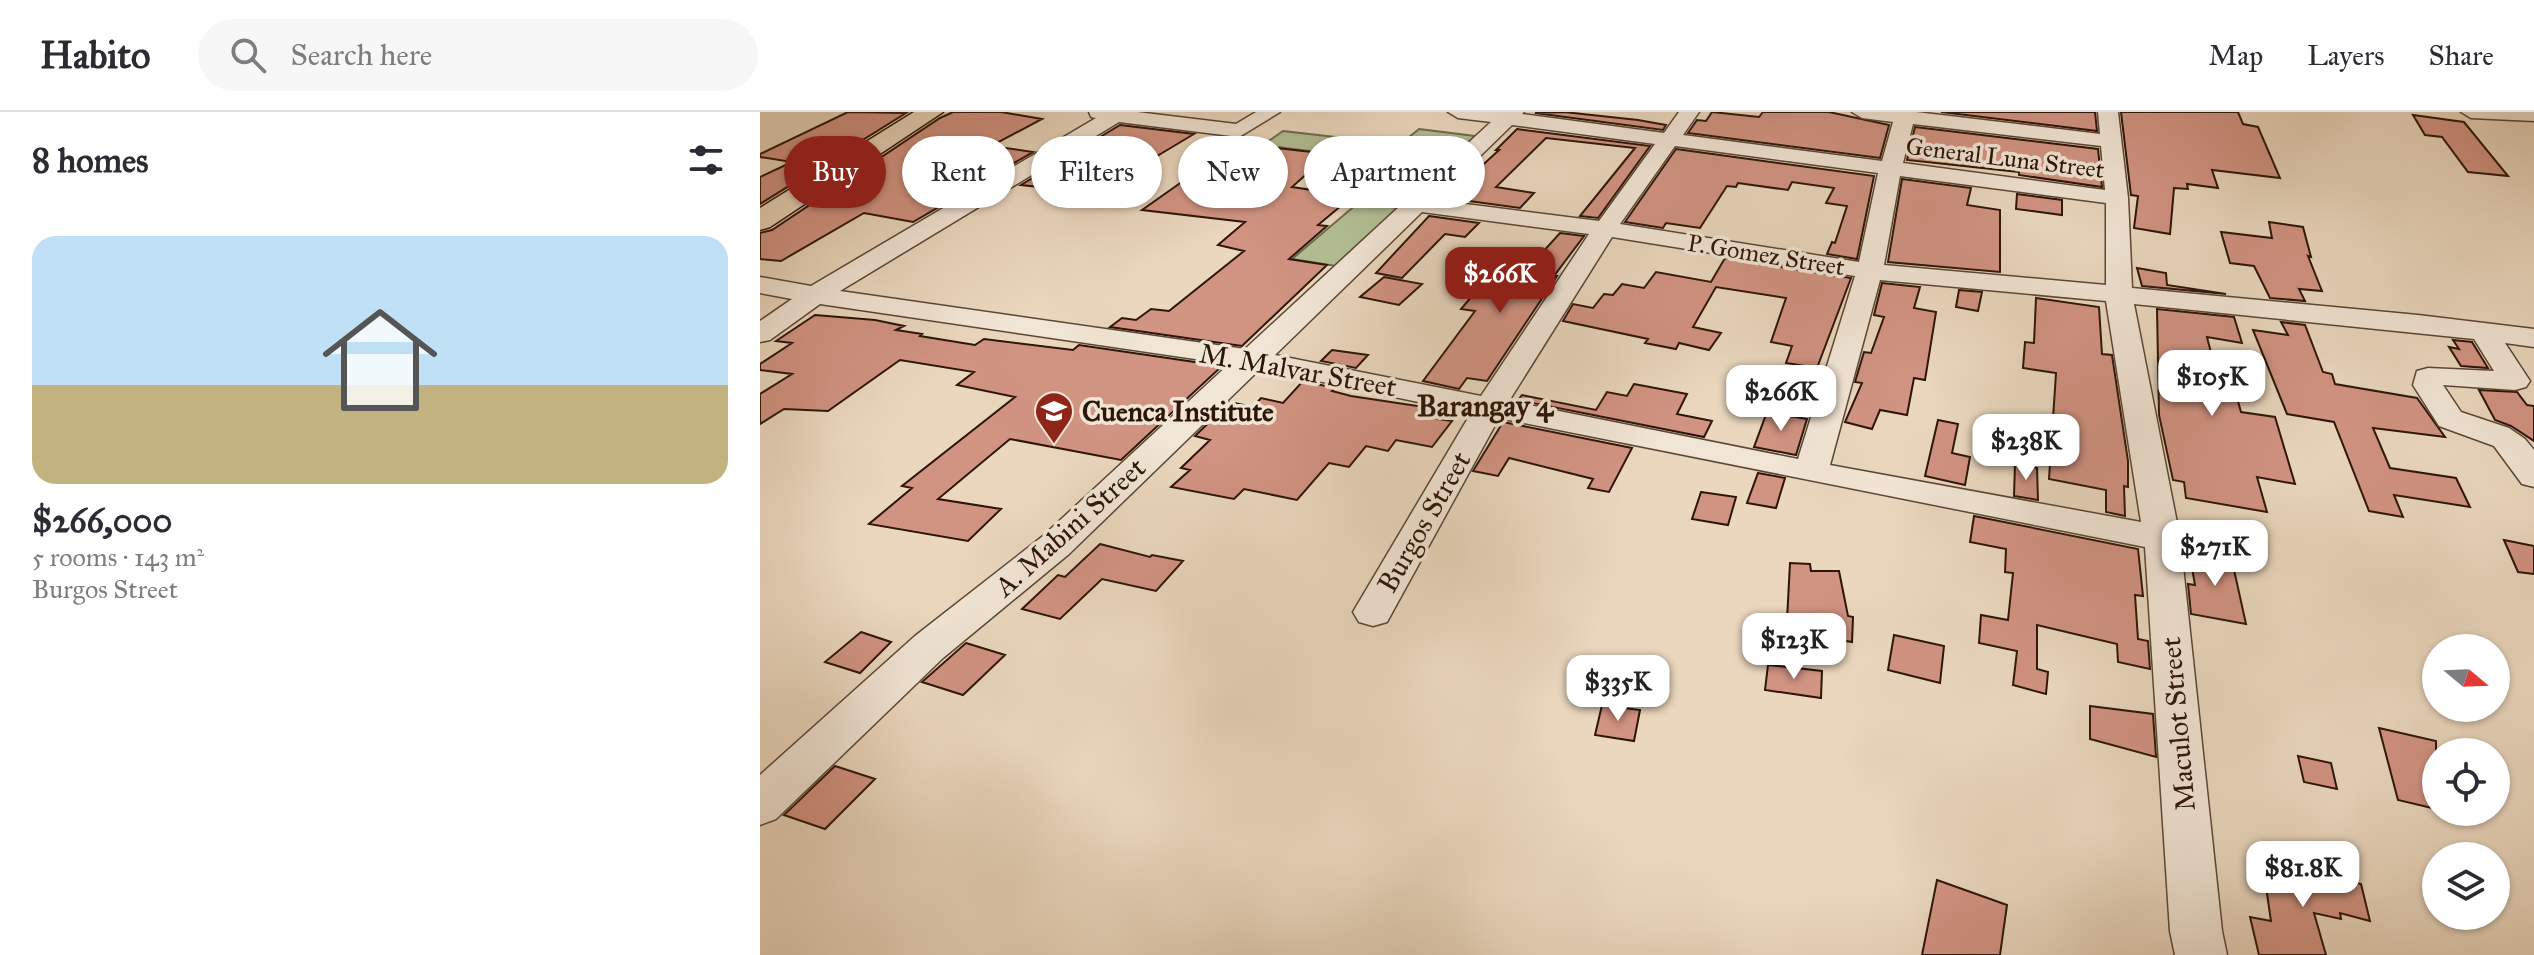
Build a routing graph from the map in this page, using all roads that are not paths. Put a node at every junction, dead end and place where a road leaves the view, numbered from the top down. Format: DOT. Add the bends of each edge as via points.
graph roads {
  1 [pos="931,112"];
  2 [pos="1270,112"];
  3 [pos="1458,112"];
  4 [pos="1689,112"];
  5 [pos="1862,112"];
  6 [pos="2471,112"];
  7 [pos="1110,113"];
  8 [pos="1510,115"];
  9 [pos="1906,115"];
  10 [pos="2534,115"];
  11 [pos="2110,126"];
  12 [pos="1485,138"];
  13 [pos="1672,139"];
  14 [pos="1890,170"];
  15 [pos="2117,198"];
  16 [pos="1410,208"];
  17 [pos="1445,208"];
  18 [pos="760,221"];
  19 [pos="1605,229"];
  20 [pos="1870,271"];
  21 [pos="760,285"];
  22 [pos="816,294"];
  23 [pos="2119,297"];
  24 [pos="2484,332"];
  25 [pos="760,334"];
  26 [pos="2534,338"];
  27 [pos="1252,359"];
  28 [pos="1490,406"];
  29 [pos="1811,472"];
  30 [pos="2534,476"];
  31 [pos="2162,538"];
  32 [pos="1373,612"];
  33 [pos="760,804"];
  34 [pos="2201,955"];
  1 -- 18 [label="main road"];
  2 -- 7 [label="street" via="1239,131"];
  3 -- 8 [label="street, General Luna Street"];
  4 -- 13 [label="street, Burgos Street"];
  5 -- 9 [label="street"];
  6 -- 10 [label="street"];
  7 -- 22 [label="street"];
  8 -- 12 [label="street, A. Mabini Street"];
  8 -- 13 [label="street, General Luna Street"];
  9 -- 11 [label="street"];
  9 -- 14 [label="street"];
  11 -- 15 [label="street, Maculot Street"];
  13 -- 14 [label="street, General Luna Street"];
  13 -- 19 [label="street, Burgos Street"];
  14 -- 15 [label="street, General Luna Street"];
  14 -- 20 [label="street"];
  15 -- 23 [label="street, Maculot Street"];
  16 -- 27 [label="street, A. Mabini Street"];
  17 -- 19 [label="street, P. Gomez Street"];
  19 -- 20 [label="street, P. Gomez Street"];
  19 -- 28 [label="street, Burgos Street"];
  20 -- 23 [label="street, P. Gomez Street"];
  20 -- 29 [label="street"];
  21 -- 22 [label="street, M. Malvar Street"];
  22 -- 25 [label="street"];
  22 -- 27 [label="street, M. Malvar Street"];
  23 -- 24 [label="street, P. Gomez Street"];
  23 -- 31 [label="street, Maculot Street"];
  24 -- 26 [label="street, P. Gomez Street"];
  24 -- 30 [label="street" via="2515,381 2438,376 2428,377 2428,385 2450,419 2508,437"];
  27 -- 28 [label="street, M. Malvar Street"];
  27 -- 33 [label="street, A. Mabini Street" via="1056,545 929,647"];
  28 -- 29 [label="street, M. Malvar Street"];
  28 -- 32 [label="street, Burgos Street"];
  29 -- 31 [label="street, M. Malvar Street"];
  31 -- 34 [label="street, Maculot Street"];
}
